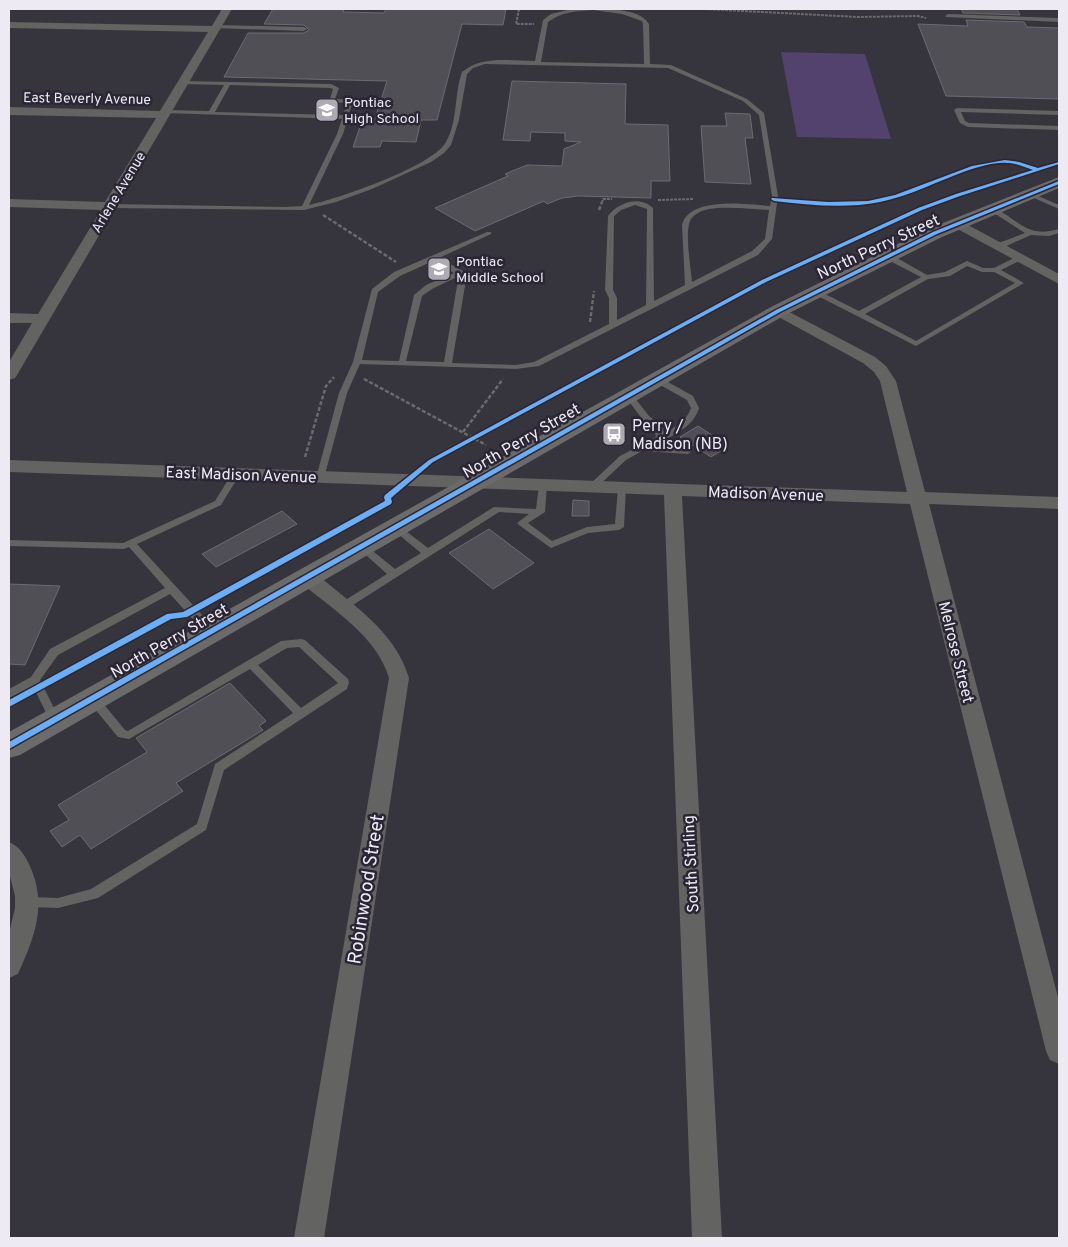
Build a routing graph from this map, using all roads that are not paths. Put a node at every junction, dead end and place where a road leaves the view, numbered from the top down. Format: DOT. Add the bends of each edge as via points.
graph roads {
  1 [pos="227,9"];
  2 [pos="948,16"];
  3 [pos="1059,20"];
  4 [pos="9,25"];
  5 [pos="215,28"];
  6 [pos="304,29"];
  7 [pos="538,62"];
  8 [pos="647,64"];
  9 [pos="183,82"];
  10 [pos="228,83"];
  11 [pos="9,111"];
  12 [pos="164,113"];
  13 [pos="1059,113"];
  14 [pos="211,114"];
  15 [pos="346,117"];
  16 [pos="1059,128"];
  17 [pos="1059,182"];
  18 [pos="1029,194"];
  19 [pos="9,203"];
  20 [pos="110,206"];
  21 [pos="1059,207"];
  22 [pos="304,208"];
  23 [pos="773,208"];
  24 [pos="991,209"];
  25 [pos="957,223"];
  26 [pos="1059,230"];
  27 [pos="489,233"];
  28 [pos="1030,233"];
  29 [pos="1000,246"];
  30 [pos="886,256"];
  31 [pos="1020,256"];
  32 [pos="434,258"];
  33 [pos="995,270"];
  34 [pos="460,273"];
  35 [pos="926,277"];
  36 [pos="1059,280"];
  37 [pos="689,287"];
  38 [pos="814,292"];
  39 [pos="650,306"];
  40 [pos="778,311"];
  41 [pos="860,314"];
  42 [pos="9,318"];
  43 [pos="42,319"];
  44 [pos="612,326"];
  45 [pos="357,362"];
  46 [pos="402,364"];
  47 [pos="448,365"];
  48 [pos="9,375"];
  49 [pos="656,379"];
  50 [pos="628,395"];
  51 [pos="661,438"];
  52 [pos="640,449"];
  53 [pos="688,451"];
  54 [pos="9,466"];
  55 [pos="236,474"];
  56 [pos="320,478"];
  57 [pos="473,483"];
  58 [pos="544,485"];
  59 [pos="592,487"];
  60 [pos="622,488"];
  61 [pos="673,490"];
  62 [pos="918,498"];
  63 [pos="1059,503"];
  64 [pos="540,512"];
  65 [pos="395,527"];
  66 [pos="9,543"];
  67 [pos="130,543"];
  68 [pos="361,546"];
  69 [pos="428,553"];
  70 [pos="394,574"];
  71 [pos="307,577"];
  72 [pos="170,589"];
  73 [pos="342,607"];
  74 [pos="211,632"];
  75 [pos="251,664"];
  76 [pos="35,680"];
  77 [pos="9,694"];
  78 [pos="93,698"];
  79 [pos="300,714"];
  80 [pos="55,720"];
  81 [pos="9,746"];
  82 [pos="9,852"];
  83 [pos="28,902"];
  84 [pos="9,966"];
  85 [pos="1059,1051"];
  86 [pos="309,1238"];
  87 [pos="707,1238"];
  1 -- 5 [label="street, Arlene Avenue"];
  2 -- 3 [label="lane"];
  4 -- 5 [label="street"];
  5 -- 6 [label="lane"];
  5 -- 9 [label="street, Arlene Avenue"];
  7 -- 8 [label="lane"];
  7 -- 8 [label="lane" via="546,19 562,12 585,10 623,12 644,20"];
  7 -- 22 [label="lane" via="491,62 470,67 464,73 449,144 440,154 421,166 335,200"];
  8 -- 23 [label="lane" via="677,68 745,100 759,110 764,118 775,196"];
  9 -- 10 [label="lane"];
  9 -- 12 [label="street, Arlene Avenue"];
  10 -- 14 [label="lane"];
  10 -- 15 [label="lane" via="334,86 331,101 351,101"];
  11 -- 12 [label="street, East Beverly Avenue"];
  12 -- 14 [label="lane"];
  12 -- 20 [label="street, Arlene Avenue"];
  13 -- 16 [label="lane" via="957,110 962,122 968,125"];
  14 -- 15 [label="lane"];
  15 -- 22 [label="lane"];
  17 -- 18 [label="main road, North Perry Street"];
  18 -- 21 [label="lane"];
  18 -- 24 [label="main road, North Perry Street"];
  19 -- 20 [label="street"];
  20 -- 22 [label="lane"];
  20 -- 43 [label="street, Arlene Avenue"];
  23 -- 37 [label="lane" via="768,239 761,249"];
  23 -- 37 [label="lane" via="720,206 699,210 690,217 686,226"];
  24 -- 25 [label="main road, North Perry Street"];
  24 -- 28 [label="lane"];
  25 -- 29 [label="street"];
  25 -- 30 [label="main road, North Perry Street"];
  26 -- 28 [label="lane" via="1042,236"];
  27 -- 32 [label="lane"];
  28 -- 29 [label="lane"];
  29 -- 31 [label="street"];
  30 -- 35 [label="lane"];
  30 -- 38 [label="main road, North Perry Street"];
  31 -- 33 [label="lane"];
  31 -- 36 [label="street"];
  32 -- 34 [label="lane"];
  32 -- 45 [label="lane" via="397,274 376,291"];
  33 -- 35 [label="lane" via="982,270 967,263 946,274"];
  33 -- 41 [label="lane" via="1020,282 916,344"];
  34 -- 46 [label="lane" via="418,295"];
  34 -- 47 [label="lane" via="462,280"];
  35 -- 41 [label="lane"];
  37 -- 39 [label="lane"];
  38 -- 40 [label="main road, North Perry Street"];
  38 -- 41 [label="lane"];
  39 -- 44 [label="lane"];
  39 -- 44 [label="lane" via="650,208 641,204 625,206 615,210 612,216 609,290 613,298"];
  40 -- 49 [label="main road, North Perry Street"];
  40 -- 62 [label="street, Melrose Street" via="869,360 884,373"];
  42 -- 43 [label="street"];
  43 -- 48 [label="street, Arlene Avenue"];
  44 -- 47 [label="lane" via="536,364 516,367"];
  45 -- 46 [label="lane"];
  45 -- 56 [label="lane" via="343,393"];
  46 -- 47 [label="lane"];
  49 -- 50 [label="main road, North Perry Street"];
  49 -- 51 [label="lane" via="690,398 695,408 693,416 684,425"];
  50 -- 51 [label="lane" via="646,418 658,427"];
  50 -- 57 [label="main road, North Perry Street"];
  51 -- 52 [label="lane"];
  52 -- 53 [label="lane"];
  52 -- 59 [label="lane" via="622,458"];
  54 -- 55 [label="street, East Madison Avenue"];
  55 -- 56 [label="street, East Madison Avenue"];
  55 -- 67 [label="lane" via="218,503"];
  56 -- 57 [label="street, East Madison Avenue"];
  57 -- 58 [label="street, Madison Avenue"];
  57 -- 65 [label="main road, North Perry Street"];
  58 -- 59 [label="street, Madison Avenue"];
  58 -- 64 [label="lane"];
  59 -- 60 [label="street, Madison Avenue"];
  60 -- 61 [label="street, Madison Avenue"];
  60 -- 64 [label="lane" via="619,527 586,530 551,545 522,523"];
  61 -- 62 [label="street, Madison Avenue"];
  61 -- 87 [label="street, South Stirling"];
  62 -- 63 [label="street, Madison Avenue"];
  62 -- 85 [label="street, Melrose Street"];
  64 -- 69 [label="lane" via="498,509"];
  65 -- 68 [label="main road, North Perry Street"];
  65 -- 69 [label="lane"];
  66 -- 67 [label="lane" via="124,546"];
  67 -- 72 [label="lane"];
  68 -- 70 [label="lane"];
  68 -- 71 [label="main road, North Perry Street"];
  69 -- 70 [label="lane"];
  70 -- 73 [label="lane"];
  71 -- 73 [label="street, Robinwood Street"];
  71 -- 74 [label="main road, North Perry Street"];
  72 -- 74 [label="lane"];
  72 -- 76 [label="lane" via="54,652"];
  73 -- 86 [label="street, Robinwood Street" via="388,649 398,670 398,687"];
  74 -- 78 [label="main road, North Perry Street"];
  75 -- 78 [label="lane" via="129,735 122,734"];
  75 -- 79 [label="lane"];
  75 -- 79 [label="lane" via="285,644 301,643 344,682 343,686"];
  76 -- 77 [label="lane"];
  76 -- 80 [label="lane"];
  78 -- 80 [label="main road, North Perry Street"];
  79 -- 83 [label="lane" via="219,767 202,827 94,894 58,902"];
  80 -- 81 [label="main road, North Perry Street"];
  82 -- 83 [label="street" via="26,880"];
  83 -- 84 [label="street"];
}
